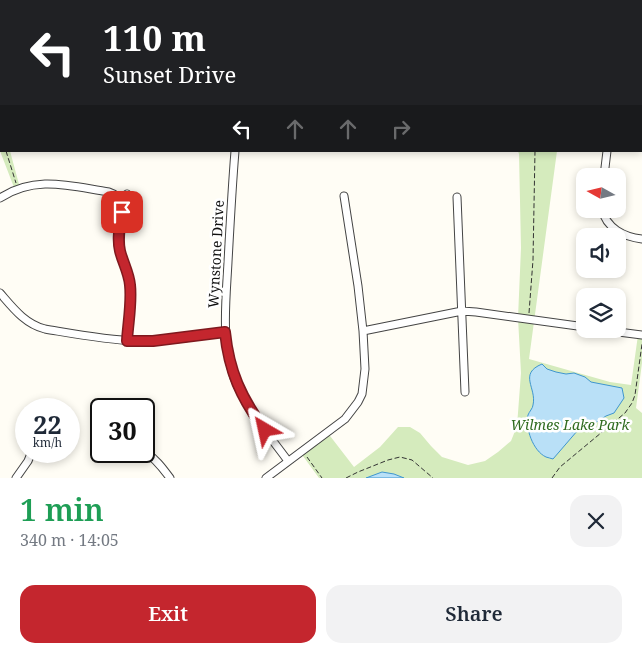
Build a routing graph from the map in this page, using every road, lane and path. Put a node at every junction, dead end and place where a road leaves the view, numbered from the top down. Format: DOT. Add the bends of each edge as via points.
graph roads {
  1 [pos="6,152"];
  2 [pos="235,152"];
  3 [pos="535,152"];
  4 [pos="607,152"];
  5 [pos="605,168"];
  6 [pos="18,189"];
  7 [pos="344,196"];
  8 [pos="457,197"];
  9 [pos="0,198"];
  10 [pos="605,218"];
  11 [pos="642,239"];
  12 [pos="0,293"];
  13 [pos="462,311"];
  14 [pos="528,320"];
  15 [pos="576,326"];
  16 [pos="225,332"];
  17 [pos="363,332"];
  18 [pos="626,333"];
  19 [pos="642,335"];
  20 [pos="127,341"];
  21 [pos="642,344"];
  22 [pos="465,392"];
  23 [pos="302,451"];
  24 [pos="155,459"];
  25 [pos="288,461"];
  26 [pos="27,463"];
  27 [pos="16,478"];
  28 [pos="170,478"];
  29 [pos="266,478"];
  30 [pos="322,478"];
  31 [pos="346,478"];
  32 [pos="433,478"];
  33 [pos="552,478"];
  1 -- 6 [label="path"];
  2 -- 16 [label="street, Wynstone Drive"];
  3 -- 14 [label="path" via="533,260"];
  4 -- 5 [label="street"];
  6 -- 9 [label="street"];
  6 -- 20 [label="street" via="52,184 124,197 118,239 130,287"];
  7 -- 17 [label="street"];
  8 -- 13 [label="street"];
  10 -- 11 [label="street" via="617,231"];
  12 -- 20 [label="street" via="24,319 38,327"];
  13 -- 14 [label="street"];
  13 -- 17 [label="street"];
  13 -- 22 [label="street"];
  14 -- 15 [label="street"];
  16 -- 20 [label="street"];
  16 -- 25 [label="street, Wynstone Drive" via="230,365 240,391"];
  17 -- 23 [label="street" via="365,369 358,402 345,419"];
  18 -- 19 [label="street"];
  21 -- 33 [label="path" via="632,403 625,413 560,467"];
  23 -- 25 [label="street"];
  23 -- 30 [label="path"];
  24 -- 28 [label="street"];
  25 -- 29 [label="street"];
  26 -- 27 [label="street"];
  31 -- 32 [label="path" via="400,457 412,460"];
}
